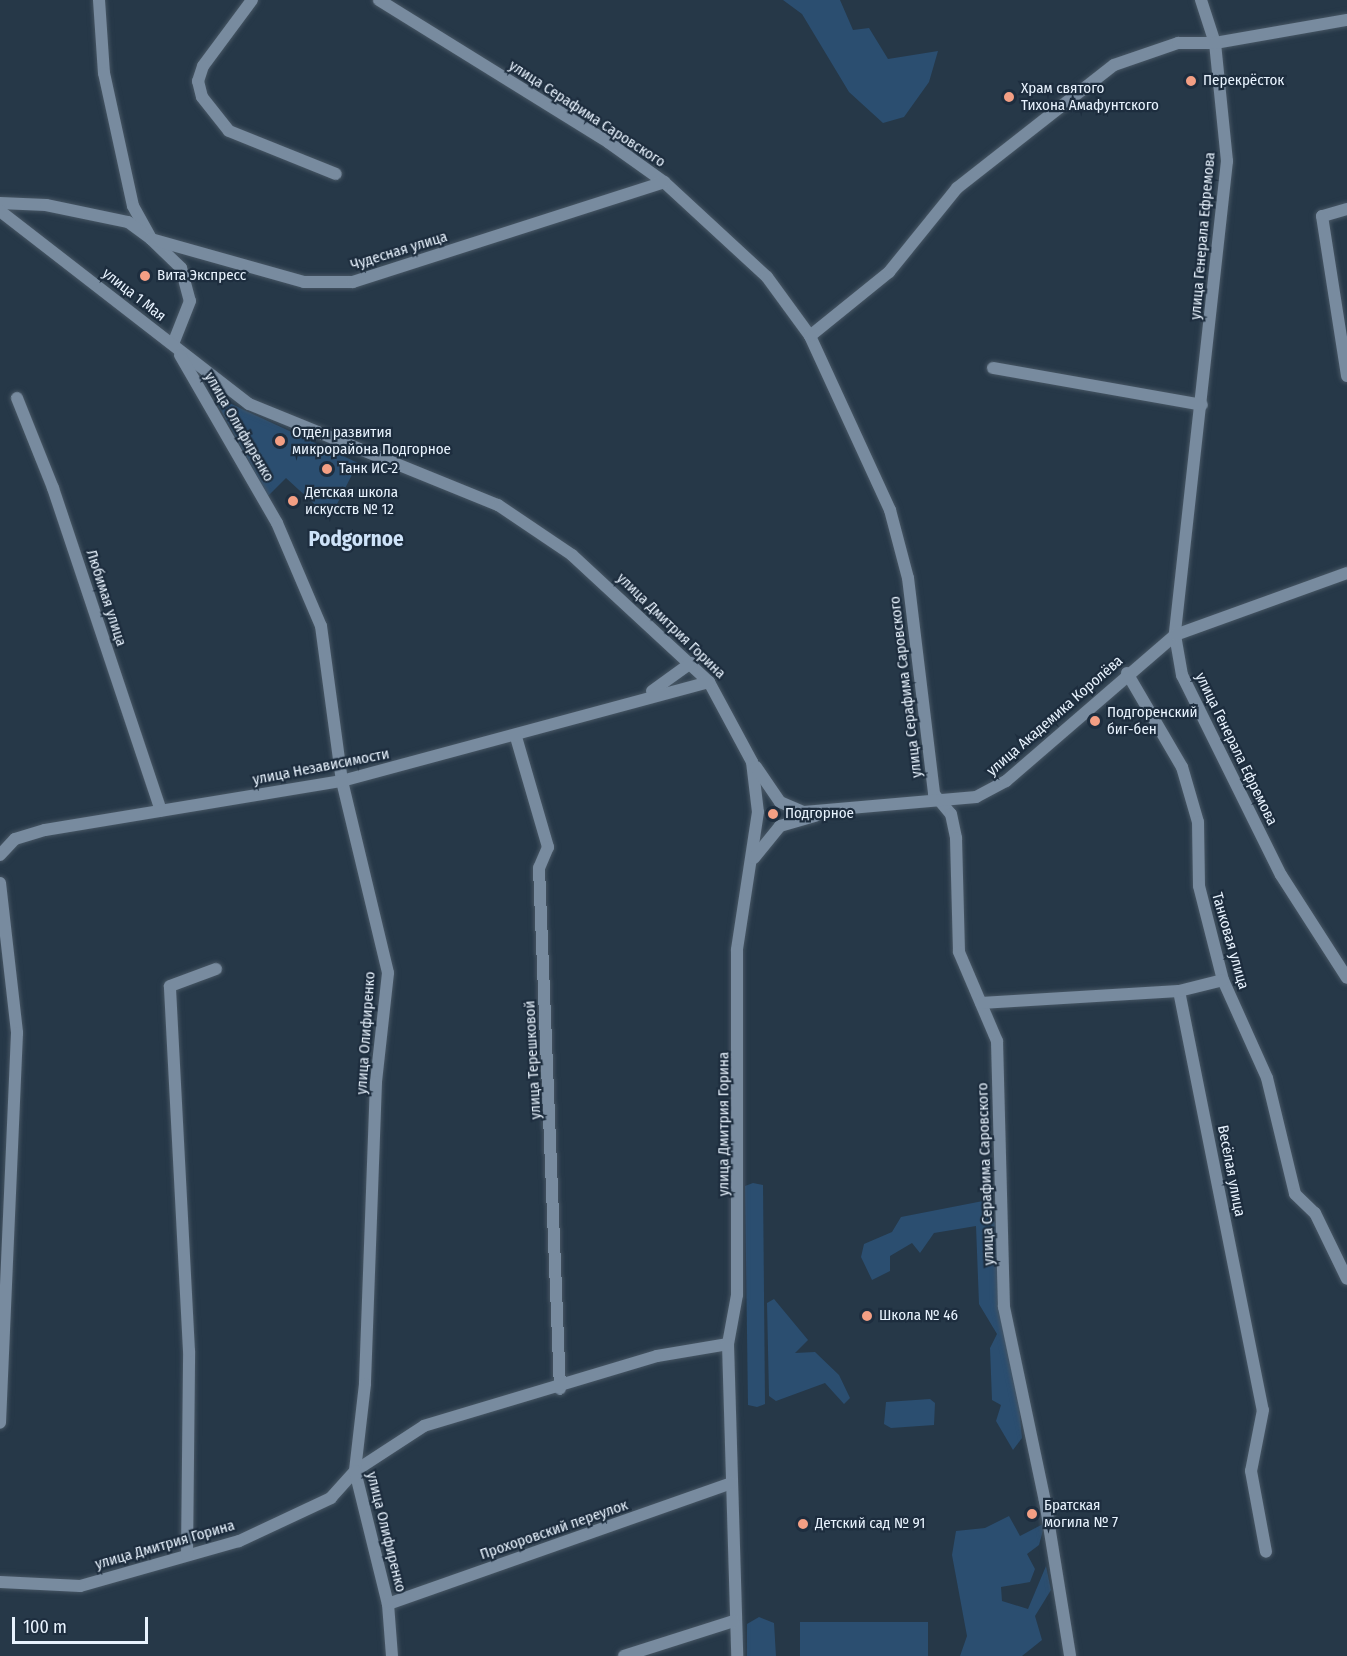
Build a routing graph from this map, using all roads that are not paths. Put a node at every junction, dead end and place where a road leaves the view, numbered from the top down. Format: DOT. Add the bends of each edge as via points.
graph roads {
  1 [pos="99,0"];
  2 [pos="252,0"];
  3 [pos="379,0"];
  4 [pos="1201,0"];
  5 [pos="1347,20"];
  6 [pos="1215,43"];
  7 [pos="336,174"];
  8 [pos="664,182"];
  9 [pos="0,203"];
  10 [pos="1347,208"];
  11 [pos="0,211"];
  12 [pos="151,239"];
  13 [pos="1343,326"];
  14 [pos="810,336"];
  15 [pos="173,344"];
  16 [pos="993,368"];
  17 [pos="1347,376"];
  18 [pos="17,398"];
  19 [pos="249,404"];
  20 [pos="1202,405"];
  21 [pos="1347,573"];
  22 [pos="1175,635"];
  23 [pos="691,663"];
  24 [pos="1126,673"];
  25 [pos="709,682"];
  26 [pos="649,694"];
  27 [pos="516,737"];
  28 [pos="752,762"];
  29 [pos="342,781"];
  30 [pos="780,802"];
  31 [pos="942,802"];
  32 [pos="160,810"];
  33 [pos="758,812"];
  34 [pos="825,814"];
  35 [pos="780,826"];
  36 [pos="0,855"];
  37 [pos="750,867"];
  38 [pos="0,883"];
  39 [pos="216,969"];
  40 [pos="1347,978"];
  41 [pos="1223,980"];
  42 [pos="1179,991"];
  43 [pos="981,1003"];
  44 [pos="1347,1280"];
  45 [pos="728,1344"];
  46 [pos="560,1389"];
  47 [pos="0,1423"];
  48 [pos="355,1471"];
  49 [pos="731,1483"];
  50 [pos="1266,1552"];
  51 [pos="188,1555"];
  52 [pos="0,1582"];
  53 [pos="388,1604"];
  54 [pos="734,1621"];
  55 [pos="392,1656"];
  56 [pos="624,1656"];
  57 [pos="737,1656"];
  58 [pos="1070,1656"];
  1 -- 12 [label="street" via="117,151 133,206"];
  2 -- 7 [label="street" via="203,66 198,81 202,97 229,131"];
  3 -- 8 [label="street, улица Серафима Саровского"];
  4 -- 6 [label="street, улица Генерала Ефремова"];
  5 -- 6 [label="street"];
  6 -- 14 [label="street" via="1178,43 1114,65 957,188 889,272"];
  6 -- 20 [label="street, улица Генерала Ефремова" via="1227,161"];
  8 -- 12 [label="street, Чудесная улица" via="353,282 304,282"];
  8 -- 14 [label="street, улица Серафима Саровского" via="767,277"];
  9 -- 12 [label="street, Чудесная улица" via="46,205 128,222"];
  10 -- 13 [label="street" via="1323,216"];
  11 -- 15 [label="street, улица 1 Мая"];
  12 -- 15 [label="street" via="181,268 190,301"];
  13 -- 17 [label="street"];
  14 -- 31 [label="street, улица Серафима Саровского" via="890,510 908,578 934,794"];
  15 -- 19 [label="street, улица 1 Мая"];
  15 -- 29 [label="street, улица Олифиренко" via="277,523 321,626"];
  16 -- 20 [label="street"];
  18 -- 32 [label="street, Любимая улица" via="53,488"];
  19 -- 23 [label="street, улица Дмитрия Горина" via="529,522 602,580"];
  20 -- 22 [label="street, улица Генерала Ефремова"];
  21 -- 22 [label="street, улица Академика Королёва"];
  22 -- 24 [label="street, улица Академика Королёва"];
  22 -- 40 [label="street, улица Генерала Ефремова" via="1182,675 1281,875"];
  23 -- 25 [label="street, улица Дмитрия Горина"];
  23 -- 26 [label="street"];
  24 -- 31 [label="street, улица Академика Королёва" via="1006,781 976,797"];
  24 -- 41 [label="street, Танковая улица" via="1182,767 1198,822 1199,885"];
  25 -- 26 [label="street"];
  25 -- 28 [label="street, улица Дмитрия Горина"];
  26 -- 27 [label="street, улица Независимости"];
  27 -- 29 [label="street, улица Независимости"];
  27 -- 46 [label="street, улица Терешковой" via="548,847 538,868"];
  28 -- 30 [label="street"];
  28 -- 33 [label="street, улица Дмитрия Горина"];
  29 -- 32 [label="street, улица Независимости"];
  29 -- 48 [label="street, улица Олифиренко" via="388,973 376,1082 365,1384"];
  30 -- 33 [label="street" via="766,801"];
  30 -- 34 [label="street, улица Академика Королёва"];
  30 -- 35 [label="street" via="787,814"];
  31 -- 34 [label="street, улица Академика Королёва"];
  31 -- 43 [label="street, улица Серафима Саровского" via="956,838 959,952"];
  32 -- 36 [label="street, улица Независимости" via="29,834 5,846"];
  33 -- 35 [label="street" via="766,828"];
  33 -- 37 [label="street, улица Дмитрия Горина"];
  34 -- 35 [label="street"];
  35 -- 37 [label="street"];
  37 -- 45 [label="street, улица Дмитрия Горина" via="737,950 737,1295"];
  38 -- 47 [label="street" via="17,1034"];
  39 -- 51 [label="street" via="170,986 189,1351"];
  41 -- 42 [label="street"];
  41 -- 44 [label="street, Танковая улица" via="1268,1078 1295,1194 1316,1213"];
  42 -- 43 [label="street"];
  42 -- 50 [label="street, Весёлая улица" via="1263,1410 1251,1471"];
  43 -- 58 [label="street, улица Серафима Саровского" via="996,1041 1004,1307 1045,1501"];
  45 -- 46 [label="street, улица Дмитрия Горина" via="657,1356"];
  45 -- 49 [label="street"];
  46 -- 48 [label="street, улица Дмитрия Горина" via="424,1426"];
  48 -- 51 [label="street, улица Дмитрия Горина" via="331,1498 239,1541"];
  48 -- 53 [label="street, улица Олифиренко"];
  49 -- 53 [label="street, Прохоровский переулок"];
  49 -- 54 [label="street"];
  51 -- 52 [label="street, улица Дмитрия Горина" via="80,1586"];
  53 -- 55 [label="street, улица Олифиренко"];
  54 -- 56 [label="street"];
  54 -- 57 [label="street"];
}
